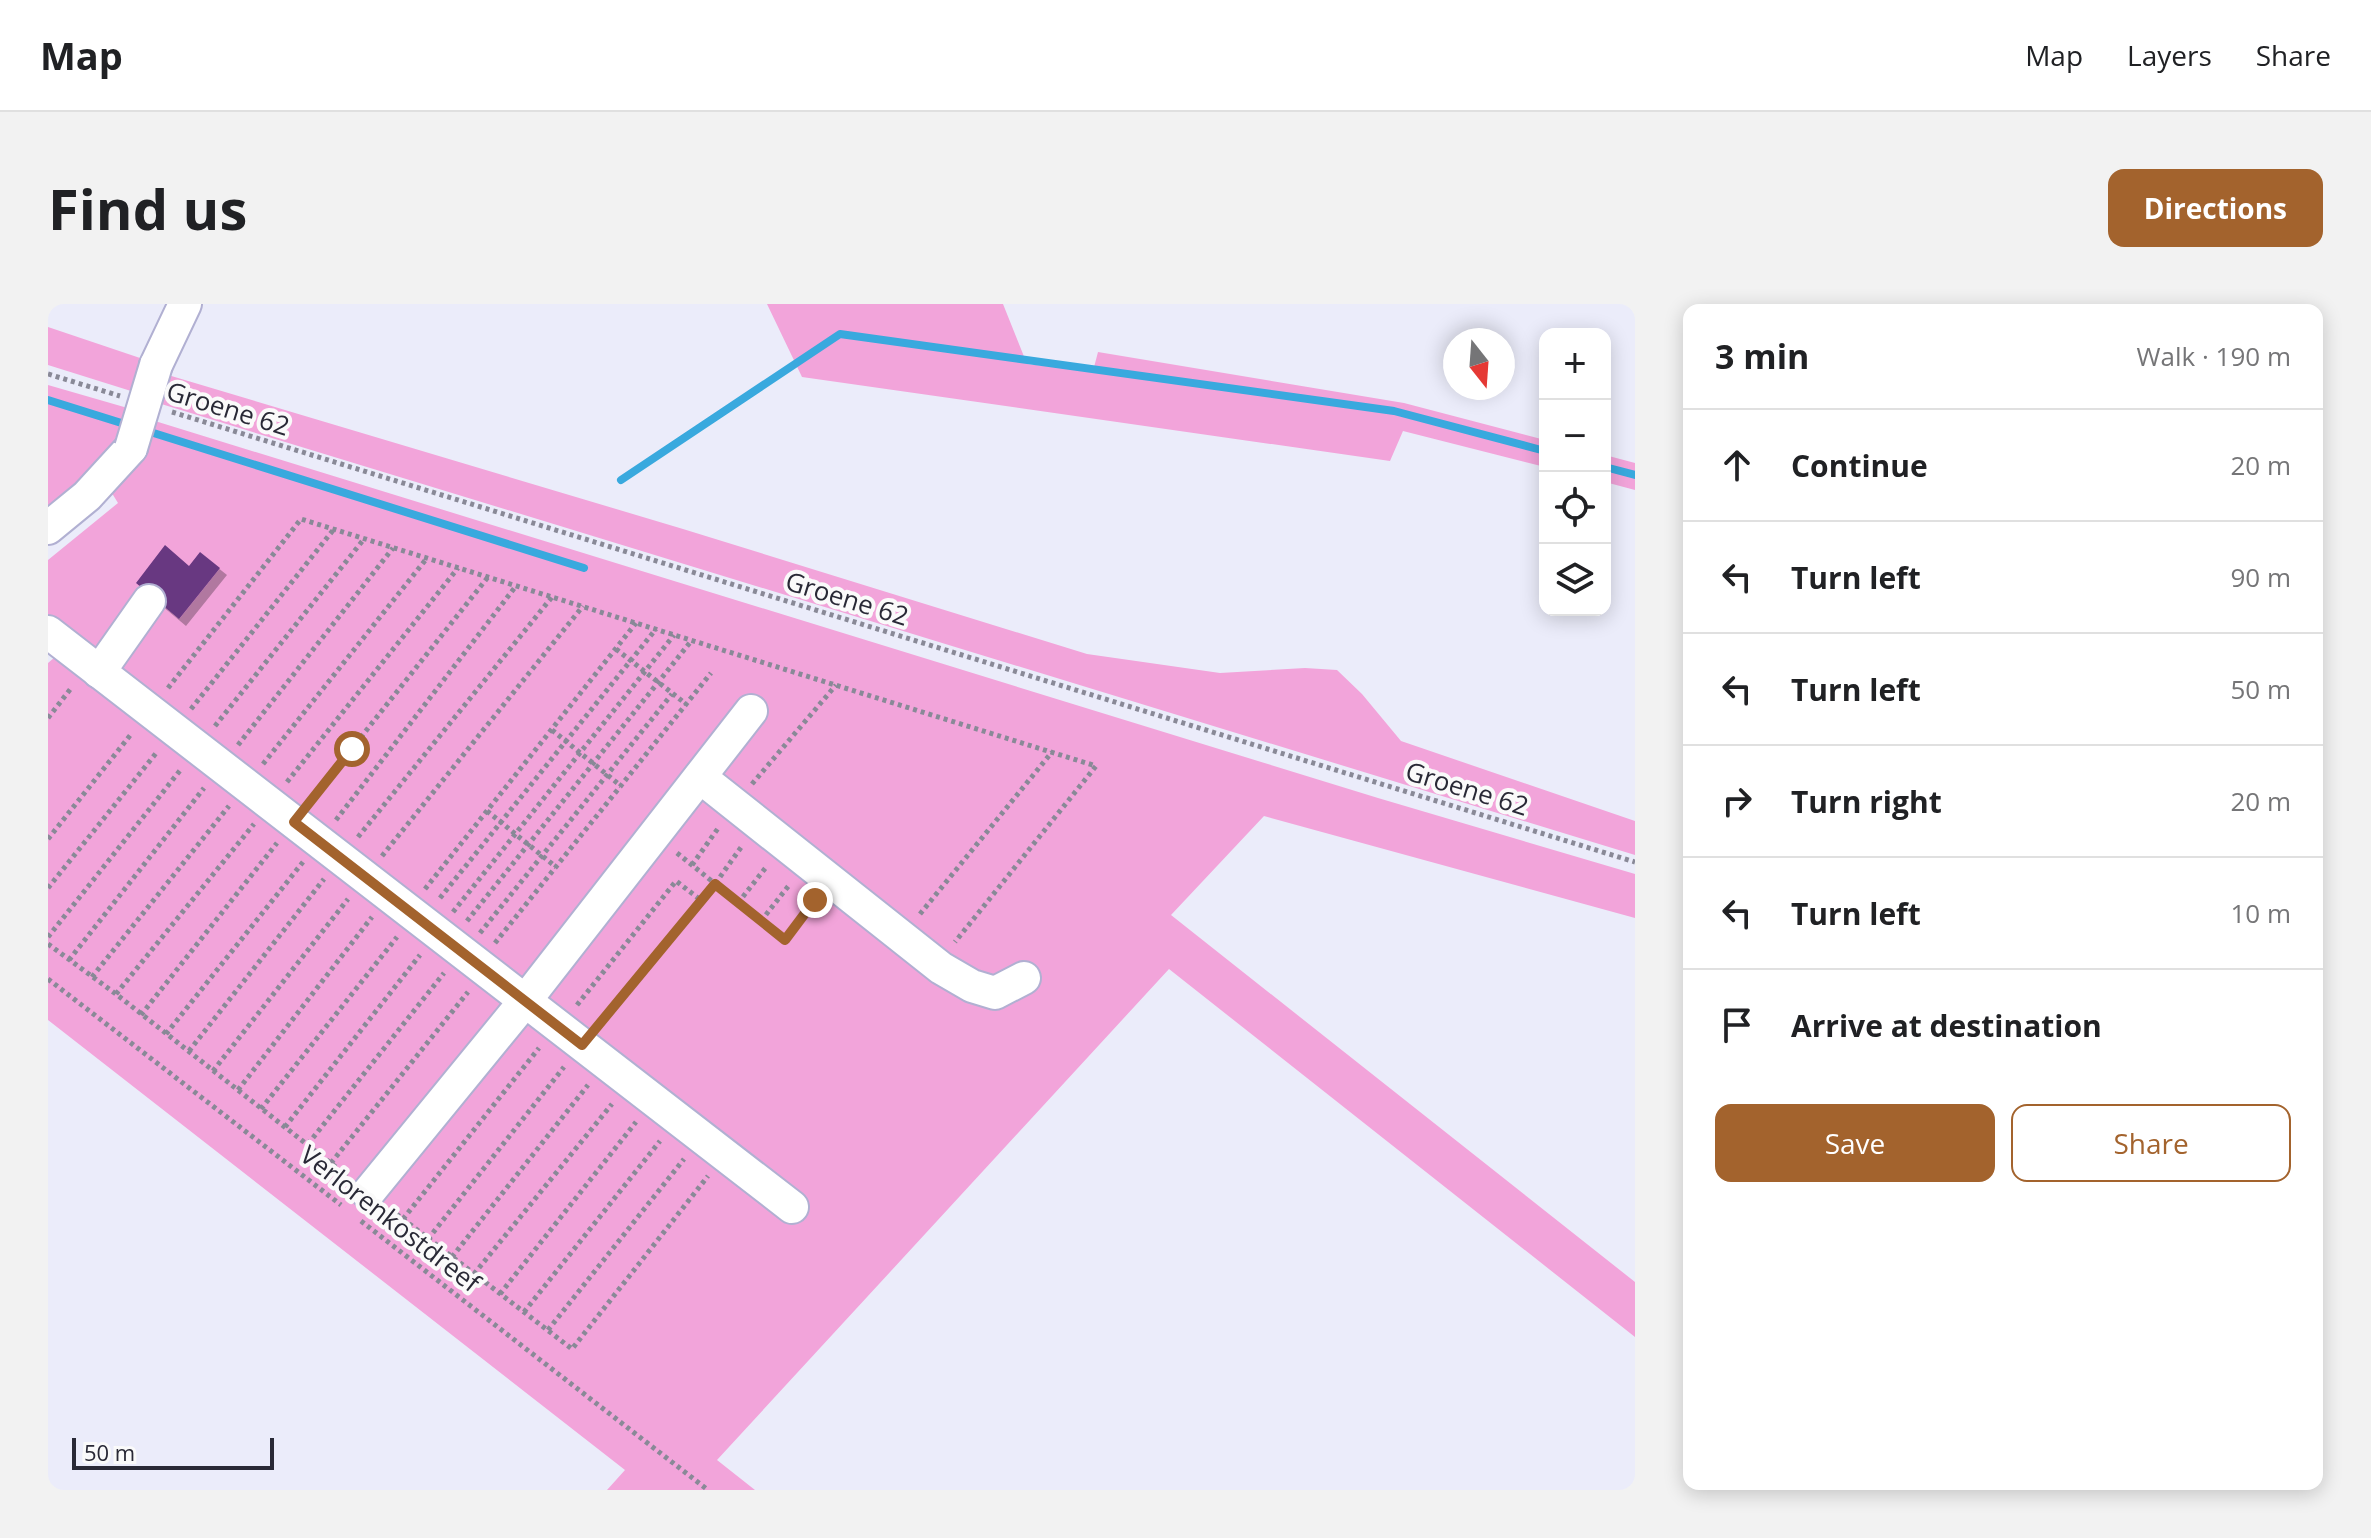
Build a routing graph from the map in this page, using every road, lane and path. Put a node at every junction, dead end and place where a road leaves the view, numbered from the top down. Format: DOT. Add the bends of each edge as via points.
graph roads {
  1 [pos="185,304"];
  2 [pos="48,374"];
  3 [pos="124,398"];
  4 [pos="170,412"];
  5 [pos="48,528"];
  6 [pos="488,577"];
  7 [pos="516,586"];
  8 [pos="552,597"];
  9 [pos="149,601"];
  10 [pos="583,606"];
  11 [pos="636,623"];
  12 [pos="656,629"];
  13 [pos="48,632"];
  14 [pos="674,635"];
  15 [pos="692,640"];
  16 [pos="616,649"];
  17 [pos="631,660"];
  18 [pos="94,668"];
  19 [pos="644,671"];
  20 [pos="711,673"];
  21 [pos="658,682"];
  22 [pos="836,685"];
  23 [pos="672,694"];
  24 [pos="686,704"];
  25 [pos="150,711"];
  26 [pos="751,711"];
  27 [pos="48,718"];
  28 [pos="552,730"];
  29 [pos="566,741"];
  30 [pos="1052,752"];
  31 [pos="580,753"];
  32 [pos="593,764"];
  33 [pos="607,775"];
  34 [pos="700,777"];
  35 [pos="621,786"];
  36 [pos="487,811"];
  37 [pos="747,814"];
  38 [pos="294,822"];
  39 [pos="501,822"];
  40 [pos="515,834"];
  41 [pos="654,835"];
  42 [pos="48,839"];
  43 [pos="529,844"];
  44 [pos="542,856"];
  45 [pos="807,862"];
  46 [pos="1635,862"];
  47 [pos="692,865"];
  48 [pos="556,867"];
  49 [pos="353,868"];
  50 [pos="715,884"];
  51 [pos="702,901"];
  52 [pos="738,903"];
  53 [pos="761,921"];
  54 [pos="901,937"];
  55 [pos="452,939"];
  56 [pos="937,965"];
  57 [pos="1024,978"];
  58 [pos="48,979"];
  59 [pos="525,1001"];
  60 [pos="141,1015"];
  61 [pos="166,1034"];
  62 [pos="189,1051"];
  63 [pos="213,1071"];
  64 [pos="621,1075"];
  65 [pos="238,1090"];
  66 [pos="261,1109"];
  67 [pos="285,1127"];
  68 [pos="308,1144"];
  69 [pos="331,1163"];
  70 [pos="792,1207"];
  71 [pos="358,1208"];
  72 [pos="403,1219"];
  73 [pos="428,1239"];
  74 [pos="452,1257"];
  75 [pos="474,1274"];
  76 [pos="500,1294"];
  77 [pos="524,1312"];
  78 [pos="548,1330"];
  79 [pos="708,1490"];
  1 -- 5 [label="street, bridge" via="156,365 131,448 87,496"];
  2 -- 3 [label="path"];
  4 -- 46 [label="path, Groene 62"];
  6 -- 7 [label="path"];
  6 -- 25 [label="path" via="301,519"];
  6 -- 38 [label="path"];
  7 -- 8 [label="path"];
  7 -- 49 [label="path"];
  8 -- 10 [label="path"];
  8 -- 49 [label="path"];
  9 -- 18 [label="street"];
  10 -- 11 [label="path"];
  10 -- 49 [label="path"];
  11 -- 12 [label="path"];
  11 -- 16 [label="path"];
  12 -- 14 [label="path"];
  12 -- 17 [label="path"];
  13 -- 18 [label="street"];
  14 -- 15 [label="path"];
  14 -- 19 [label="path"];
  15 -- 21 [label="path"];
  15 -- 22 [label="path"];
  16 -- 17 [label="path"];
  16 -- 28 [label="path"];
  17 -- 19 [label="path"];
  17 -- 29 [label="path"];
  18 -- 25 [label="street"];
  18 -- 27 [label="path"];
  19 -- 21 [label="path"];
  19 -- 31 [label="path"];
  20 -- 24 [label="path"];
  21 -- 23 [label="path"];
  21 -- 32 [label="path"];
  22 -- 30 [label="path"];
  22 -- 37 [label="path"];
  23 -- 24 [label="path"];
  23 -- 33 [label="path"];
  24 -- 35 [label="path"];
  25 -- 38 [label="street"];
  25 -- 42 [label="path"];
  26 -- 34 [label="street"];
  28 -- 29 [label="path"];
  28 -- 36 [label="path"];
  29 -- 31 [label="path"];
  29 -- 39 [label="path"];
  30 -- 54 [label="path"];
  30 -- 56 [label="path" via="1096,766"];
  31 -- 32 [label="path"];
  31 -- 40 [label="path"];
  32 -- 33 [label="path"];
  32 -- 43 [label="path"];
  33 -- 35 [label="path"];
  33 -- 44 [label="path"];
  34 -- 37 [label="street"];
  34 -- 41 [label="street"];
  35 -- 48 [label="path"];
  36 -- 39 [label="path"];
  36 -- 39 [label="path" via="423,891 437,902"];
  37 -- 45 [label="street"];
  37 -- 47 [label="path"];
  37 -- 50 [label="path"];
  38 -- 49 [label="street"];
  38 -- 60 [label="path"];
  39 -- 40 [label="path"];
  40 -- 43 [label="path"];
  40 -- 55 [label="path"];
  41 -- 47 [label="path"];
  41 -- 59 [label="street"];
  43 -- 44 [label="path"];
  43 -- 55 [label="path"];
  44 -- 48 [label="path"];
  44 -- 48 [label="path" via="477,936 492,947"];
  45 -- 52 [label="path"];
  45 -- 53 [label="path"];
  45 -- 53 [label="path" via="785,940"];
  45 -- 54 [label="street"];
  47 -- 50 [label="path"];
  49 -- 55 [label="street"];
  49 -- 61 [label="path"];
  49 -- 62 [label="path"];
  49 -- 63 [label="path"];
  49 -- 65 [label="path"];
  50 -- 51 [label="path"];
  50 -- 52 [label="path"];
  51 -- 64 [label="path"];
  51 -- 64 [label="path" via="676,881"];
  52 -- 53 [label="path"];
  54 -- 56 [label="street"];
  55 -- 59 [label="street"];
  55 -- 66 [label="path"];
  55 -- 67 [label="path"];
  55 -- 68 [label="path"];
  55 -- 69 [label="path"];
  56 -- 57 [label="street" via="995,993"];
  58 -- 71 [label="path, Verlorenkostdreef"];
  59 -- 64 [label="street"];
  59 -- 71 [label="street"];
  64 -- 70 [label="street"];
  64 -- 72 [label="path"];
  64 -- 73 [label="path"];
  64 -- 74 [label="path"];
  64 -- 75 [label="path"];
  64 -- 76 [label="path"];
  64 -- 77 [label="path"];
  64 -- 78 [label="path"];
  71 -- 79 [label="path, Verlorenkostdreef"];
}
